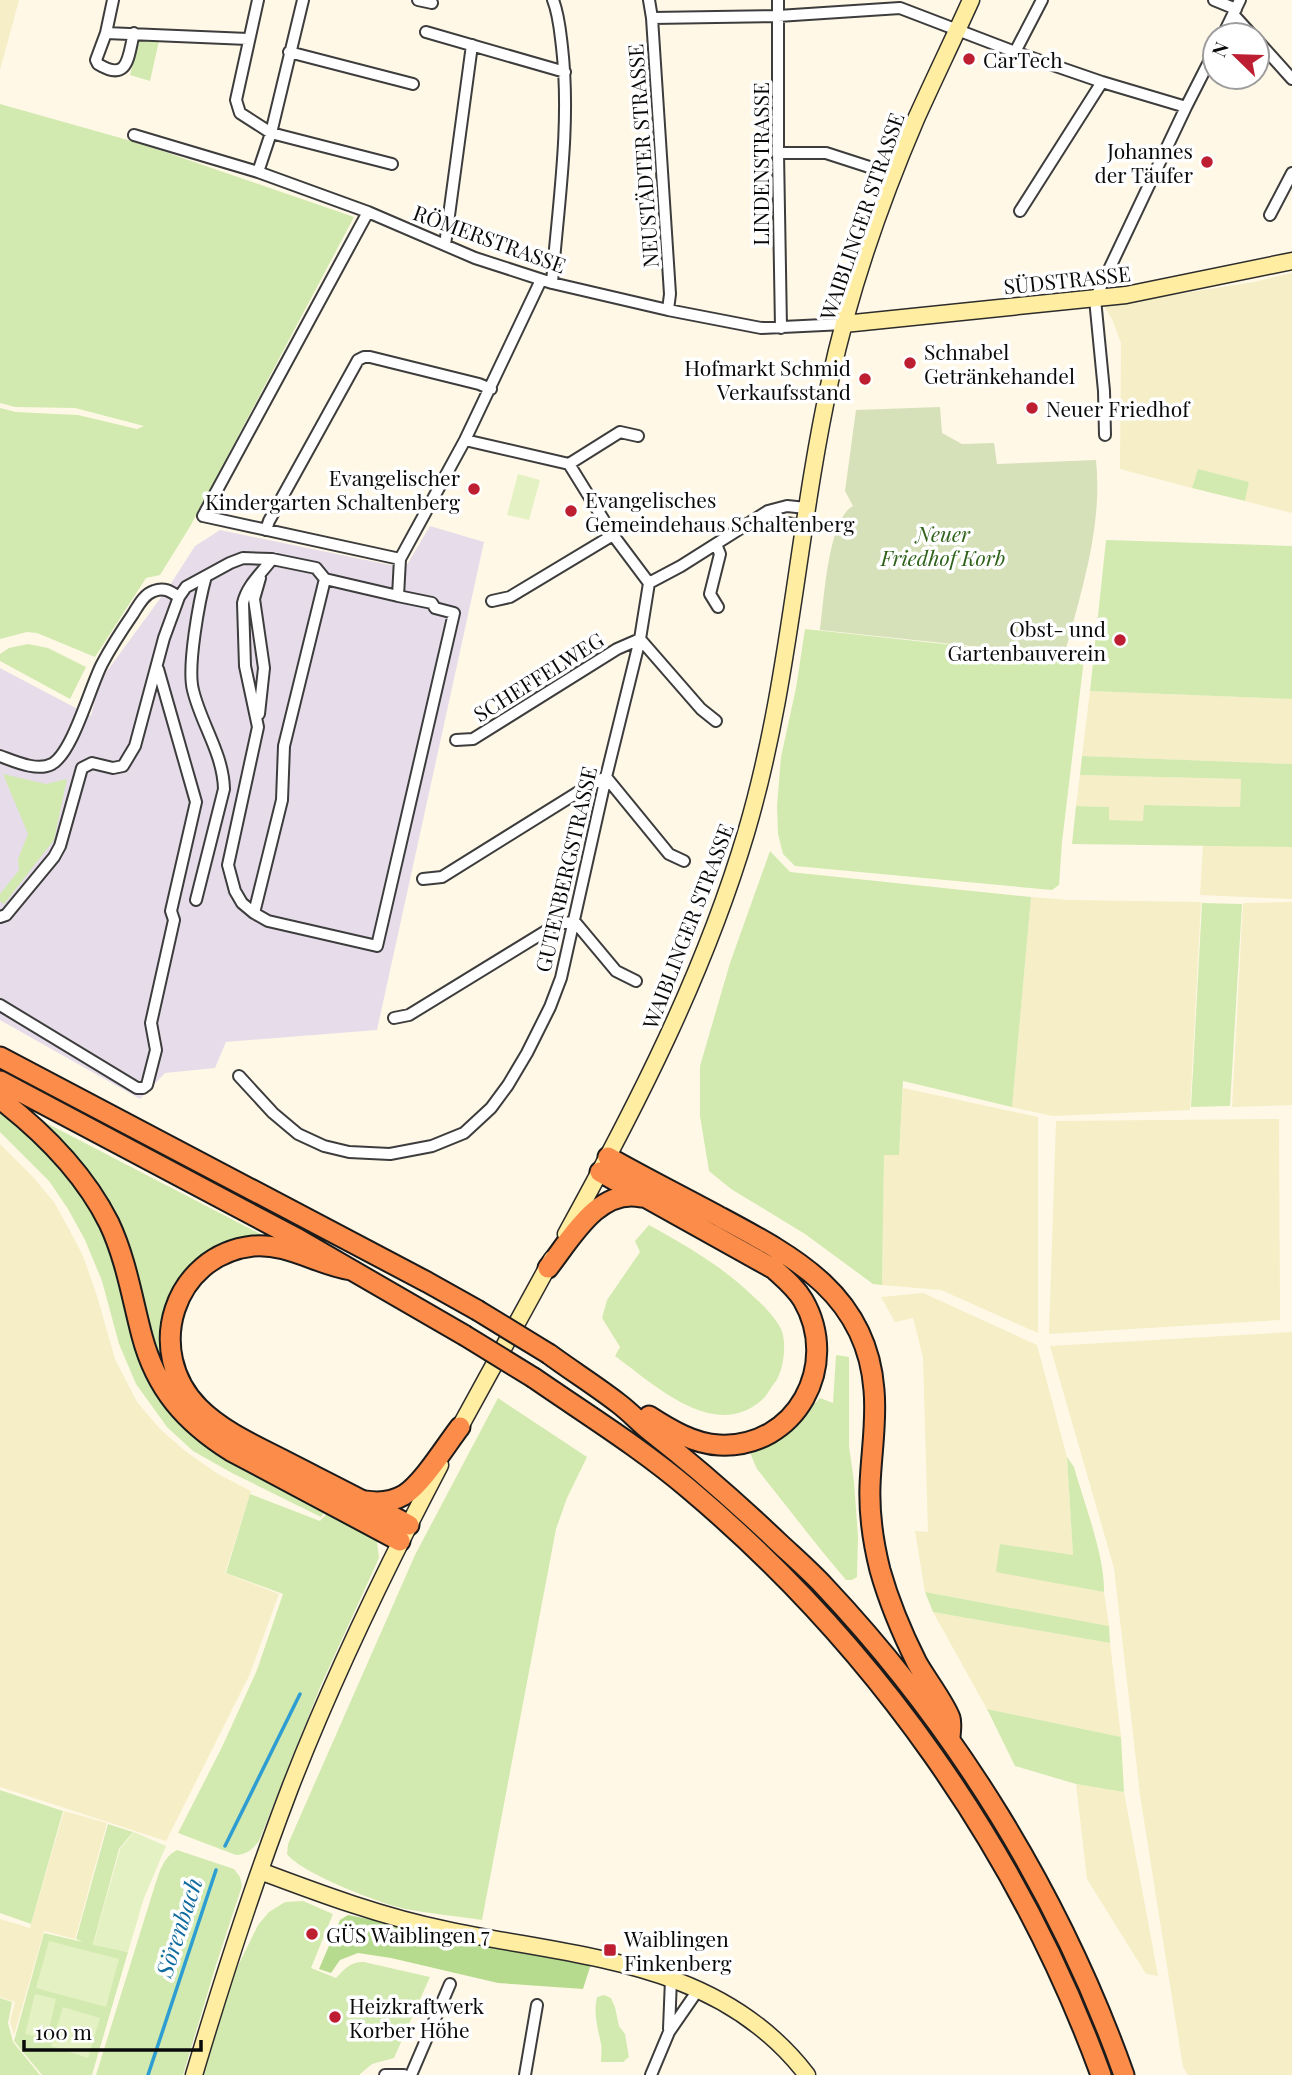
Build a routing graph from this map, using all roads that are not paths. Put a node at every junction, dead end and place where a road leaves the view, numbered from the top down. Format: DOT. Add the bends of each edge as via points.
graph roads {
  1 [pos="113,0"];
  2 [pos="258,0"];
  3 [pos="303,0"];
  4 [pos="418,0"];
  5 [pos="553,0"];
  6 [pos="649,0"];
  7 [pos="778,0"];
  8 [pos="971,0"];
  9 [pos="1042,0"];
  10 [pos="1214,0"];
  11 [pos="432,4"];
  12 [pos="1236,8"];
  13 [pos="778,16"];
  14 [pos="652,18"];
  15 [pos="958,30"];
  16 [pos="426,32"];
  17 [pos="106,33"];
  18 [pos="134,33"];
  19 [pos="248,39"];
  20 [pos="472,45"];
  21 [pos="289,52"];
  22 [pos="1015,52"];
  23 [pos="1271,56"];
  24 [pos="565,72"];
  25 [pos="1201,78"];
  26 [pos="1292,79"];
  27 [pos="1102,82"];
  28 [pos="413,84"];
  29 [pos="1186,107"];
  30 [pos="271,133"];
  31 [pos="134,135"];
  32 [pos="778,153"];
  33 [pos="392,164"];
  34 [pos="258,172"];
  35 [pos="1292,173"];
  36 [pos="894,175"];
  37 [pos="1020,211"];
  38 [pos="368,212"];
  39 [pos="1270,215"];
  40 [pos="445,245"];
  41 [pos="1292,261"];
  42 [pos="547,282"];
  43 [pos="1096,299"];
  44 [pos="668,310"];
  45 [pos="844,324"];
  46 [pos="781,328"];
  47 [pos="491,389"];
  48 [pos="1105,435"];
  49 [pos="639,436"];
  50 [pos="466,440"];
  51 [pos="569,464"];
  52 [pos="806,508"];
  53 [pos="748,523"];
  54 [pos="804,526"];
  55 [pos="266,530"];
  56 [pos="613,535"];
  57 [pos="716,544"];
  58 [pos="272,559"];
  59 [pos="400,559"];
  60 [pos="263,571"];
  61 [pos="206,576"];
  62 [pos="325,579"];
  63 [pos="649,583"];
  64 [pos="398,596"];
  65 [pos="179,597"];
  66 [pos="492,601"];
  67 [pos="718,607"];
  68 [pos="640,639"];
  69 [pos="157,666"];
  70 [pos="716,721"];
  71 [pos="258,727"];
  72 [pos="456,740"];
  73 [pos="0,756"];
  74 [pos="606,777"];
  75 [pos="684,861"];
  76 [pos="423,879"];
  77 [pos="196,900"];
  78 [pos="254,913"];
  79 [pos="0,917"];
  80 [pos="575,922"];
  81 [pos="636,981"];
  82 [pos="0,1005"];
  83 [pos="394,1018"];
  84 [pos="0,1057"];
  85 [pos="239,1076"];
  86 [pos="0,1081"];
  87 [pos="0,1099"];
  88 [pos="604,1164"];
  89 [pos="649,1198"];
  90 [pos="548,1268"];
  91 [pos="351,1270"];
  92 [pos="621,1405"];
  93 [pos="460,1427"];
  94 [pos="362,1501"];
  95 [pos="405,1532"];
  96 [pos="950,1741"];
  97 [pos="260,1871"];
  98 [pos="671,1979"];
  99 [pos="450,1984"];
  100 [pos="698,1990"];
  101 [pos="537,2006"];
  102 [pos="669,2032"];
  103 [pos="194,2075"];
  104 [pos="385,2075"];
  105 [pos="404,2075"];
  106 [pos="411,2075"];
  107 [pos="525,2075"];
  108 [pos="651,2075"];
  109 [pos="807,2075"];
  110 [pos="1101,2075"];
  111 [pos="1124,2075"];
  1 -- 17 [label="street"];
  2 -- 19 [label="street"];
  3 -- 21 [label="street"];
  4 -- 11 [label="street"];
  5 -- 24 [label="street"];
  6 -- 14 [label="street, NEUSTÄDTER STRASSE"];
  7 -- 13 [label="street, LINDENSTRASSE"];
  8 -- 15 [label="street, WAIBLINGER STRASSE"];
  9 -- 22 [label="street"];
  10 -- 12 [label="street"];
  13 -- 14 [label="street"];
  13 -- 15 [label="street" via="900,8"];
  13 -- 32 [label="street, LINDENSTRASSE"];
  14 -- 44 [label="street, NEUSTÄDTER STRASSE"];
  15 -- 22 [label="street"];
  15 -- 36 [label="street, WAIBLINGER STRASSE"];
  16 -- 20 [label="street"];
  17 -- 18 [label="street"];
  17 -- 18 [label="street" via="96,60 118,71 127,64"];
  18 -- 19 [label="street"];
  19 -- 30 [label="street" via="236,100 240,113"];
  20 -- 24 [label="street"];
  20 -- 40 [label="street"];
  21 -- 28 [label="street"];
  21 -- 30 [label="street"];
  22 -- 27 [label="street"];
  23 -- 26 [label="street"];
  24 -- 42 [label="street" via="563,138"];
  25 -- 29 [label="street"];
  27 -- 29 [label="street"];
  27 -- 37 [label="street"];
  29 -- 43 [label="street"];
  30 -- 33 [label="street"];
  30 -- 34 [label="street"];
  31 -- 34 [label="street, RÖMERSTRASSE"];
  32 -- 36 [label="street" via="826,153"];
  32 -- 46 [label="street, LINDENSTRASSE"];
  34 -- 38 [label="street, RÖMERSTRASSE"];
  35 -- 39 [label="street"];
  36 -- 45 [label="street, WAIBLINGER STRASSE"];
  38 -- 40 [label="street, RÖMERSTRASSE"];
  38 -- 55 [label="street" via="203,516"];
  40 -- 42 [label="street, RÖMERSTRASSE"];
  41 -- 43 [label="street, SÜDSTRASSE"];
  42 -- 44 [label="street, RÖMERSTRASSE"];
  42 -- 47 [label="street"];
  43 -- 45 [label="street, SÜDSTRASSE"];
  43 -- 48 [label="street"];
  44 -- 46 [label="street, RÖMERSTRASSE" via="733,324"];
  45 -- 46 [label="street, RÖMERSTRASSE"];
  45 -- 52 [label="street, WAIBLINGER STRASSE"];
  47 -- 50 [label="street"];
  47 -- 55 [label="street" via="370,357 358,360"];
  49 -- 51 [label="street" via="620,432"];
  50 -- 51 [label="street"];
  50 -- 59 [label="street"];
  51 -- 56 [label="street"];
  52 -- 53 [label="street" via="778,507"];
  52 -- 54 [label="street, WAIBLINGER STRASSE"];
  53 -- 54 [label="street" via="770,520"];
  53 -- 57 [label="street"];
  54 -- 88 [label="street, WAIBLINGER STRASSE" via="775,719 740,854 676,1021"];
  55 -- 59 [label="street"];
  56 -- 63 [label="street"];
  56 -- 66 [label="street" via="510,597"];
  57 -- 63 [label="street"];
  57 -- 67 [label="street" via="720,554 710,594"];
  58 -- 60 [label="street"];
  58 -- 61 [label="street" via="243,558"];
  58 -- 62 [label="street" via="316,568"];
  59 -- 64 [label="street"];
  60 -- 71 [label="street" via="254,599 264,668"];
  60 -- 71 [label="street" via="243,603 245,666"];
  61 -- 65 [label="street"];
  61 -- 77 [label="street" via="193,652 192,689 223,771 224,789"];
  62 -- 64 [label="street"];
  62 -- 78 [label="street" via="284,746 282,800"];
  63 -- 68 [label="street, GUTENBERGSTRASSE"];
  64 -- 78 [label="street" via="454,613 377,946 268,921"];
  65 -- 69 [label="street"];
  65 -- 73 [label="street" via="167,589 156,590 140,603 101,666 61,757 41,767"];
  68 -- 70 [label="street"];
  68 -- 72 [label="street, SCHEFFELWEG" via="473,739"];
  68 -- 74 [label="street, GUTENBERGSTRASSE"];
  69 -- 79 [label="street" via="135,746 124,766 92,763 82,768 54,857"];
  69 -- 82 [label="street" via="196,802 171,911 174,920 152,1023 156,1050 147,1085 137,1088"];
  71 -- 78 [label="street" via="228,865 235,891"];
  74 -- 75 [label="street" via="669,854"];
  74 -- 76 [label="street" via="442,877"];
  74 -- 80 [label="street, GUTENBERGSTRASSE"];
  80 -- 81 [label="street" via="616,971"];
  80 -- 83 [label="street" via="559,923 409,1015"];
  80 -- 85 [label="street, GUTENBERGSTRASSE" via="561,978 527,1053 508,1085 464,1133 418,1150 390,1154 324,1146 273,1113"];
  84 -- 92 [label="highway, bridge" via="477,1310"];
  86 -- 91 [label="highway"];
  87 -- 95 [label="highway" via="56,1148 96,1201 121,1252 149,1360 189,1421 231,1451"];
  88 -- 89 [label="highway"];
  88 -- 90 [label="street, WAIBLINGER STRASSE"];
  88 -- 96 [label="highway" via="765,1241 795,1260 821,1280 853,1322 871,1369 874,1391 870,1487 875,1548 901,1629 950,1719"];
  89 -- 90 [label="highway" via="622,1196 604,1203"];
  89 -- 92 [label="highway" via="753,1256 791,1284 815,1329 816,1369 803,1403 790,1418 774,1431 737,1444 698,1441"];
  90 -- 93 [label="street, WAIBLINGER STRASSE"];
  91 -- 94 [label="highway" via="274,1247 254,1246 223,1255 184,1289 170,1335 180,1382 213,1420"];
  91 -- 110 [label="highway, bridge" via="534,1378 646,1454 738,1532 810,1602 870,1672 971,1811 1012,1879 1070,1996"];
  92 -- 96 [label="highway" via="703,1472 824,1586"];
  93 -- 94 [label="highway" via="408,1492 391,1500"];
  93 -- 95 [label="street, WAIBLINGER STRASSE"];
  94 -- 95 [label="highway"];
  95 -- 97 [label="street, WAIBLINGER STRASSE" via="329,1693"];
  96 -- 111 [label="highway" via="1030,1867 1089,1986"];
  97 -- 98 [label="street" via="342,1901 446,1930 613,1961"];
  97 -- 103 [label="street, WAIBLINGER STRASSE"];
  98 -- 100 [label="street"];
  98 -- 102 [label="street"];
  99 -- 106 [label="street"];
  100 -- 102 [label="street"];
  100 -- 109 [label="street" via="754,2023"];
  101 -- 107 [label="street"];
  102 -- 108 [label="street"];
  104 -- 105 [label="street"];
}
